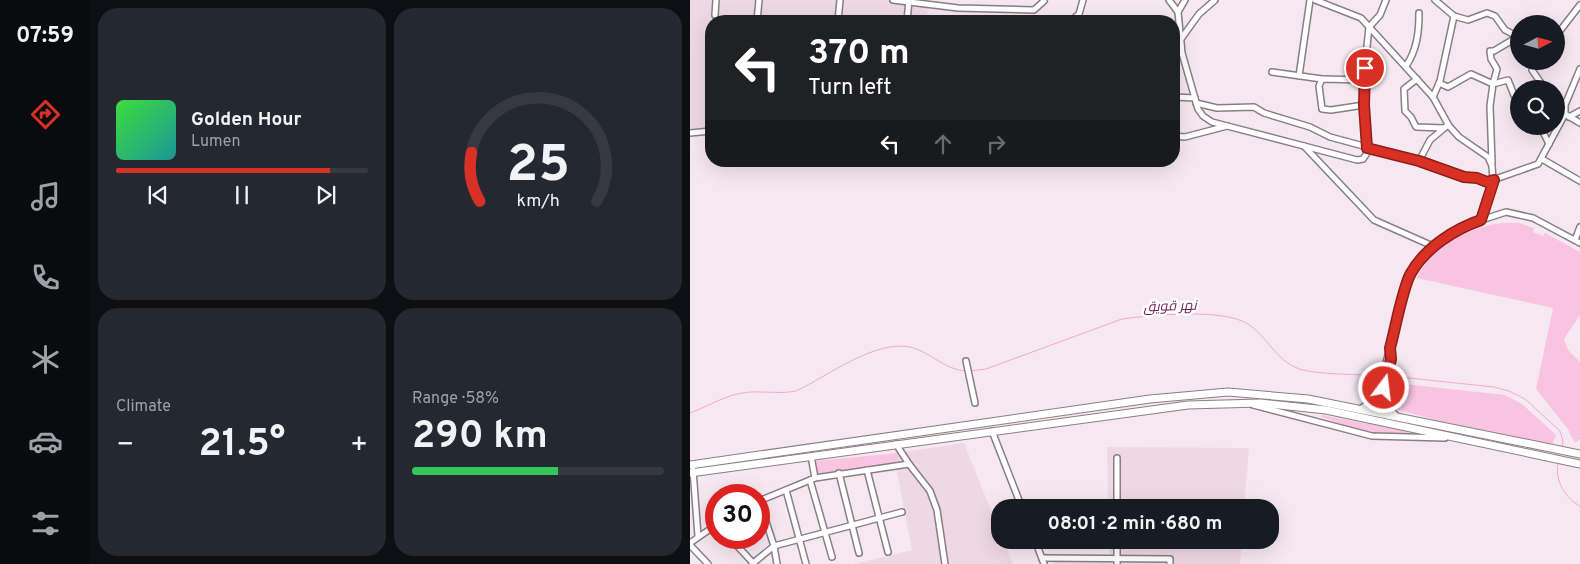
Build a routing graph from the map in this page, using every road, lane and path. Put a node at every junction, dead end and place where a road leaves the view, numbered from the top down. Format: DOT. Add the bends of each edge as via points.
graph roads {
  1 [pos="716,0"];
  2 [pos="759,0"];
  3 [pos="840,0"];
  4 [pos="893,0"];
  5 [pos="1083,0"];
  6 [pos="1169,0"];
  7 [pos="1185,0"];
  8 [pos="1215,0"];
  9 [pos="1310,0"];
  10 [pos="1315,0"];
  11 [pos="1386,0"];
  12 [pos="1435,0"];
  13 [pos="909,1"];
  14 [pos="1044,1"];
  15 [pos="1580,5"];
  16 [pos="1178,12"];
  17 [pos="1418,12"];
  18 [pos="715,15"];
  19 [pos="758,15"];
  20 [pos="839,15"];
  21 [pos="908,15"];
  22 [pos="1078,15"];
  23 [pos="1178,15"];
  24 [pos="1454,16"];
  25 [pos="1565,24"];
  26 [pos="1369,27"];
  27 [pos="1510,32"];
  28 [pos="1180,39"];
  29 [pos="1510,42"];
  30 [pos="1406,66"];
  31 [pos="1580,69"];
  32 [pos="1272,72"];
  33 [pos="1299,76"];
  34 [pos="1322,79"];
  35 [pos="1417,79"];
  36 [pos="1364,80"];
  37 [pos="1578,82"];
  38 [pos="1439,83"];
  39 [pos="1493,84"];
  40 [pos="1510,85"];
  41 [pos="1433,97"];
  42 [pos="1180,98"];
  43 [pos="1196,101"];
  44 [pos="1364,105"];
  45 [pos="1580,111"];
  46 [pos="1565,113"];
  47 [pos="1567,115"];
  48 [pos="1580,123"];
  49 [pos="1227,126"];
  50 [pos="1446,127"];
  51 [pos="705,131"];
  52 [pos="690,132"];
  53 [pos="1544,135"];
  54 [pos="1180,137"];
  55 [pos="1549,144"];
  56 [pos="1304,146"];
  57 [pos="1367,148"];
  58 [pos="1542,159"];
  59 [pos="1419,161"];
  60 [pos="1492,166"];
  61 [pos="1494,180"];
  62 [pos="1580,180"];
  63 [pos="1481,220"];
  64 [pos="1580,227"];
  65 [pos="1577,241"];
  66 [pos="1435,247"];
  67 [pos="967,363"];
  68 [pos="1381,388"];
  69 [pos="975,403"];
  70 [pos="1248,404"];
  71 [pos="1360,409"];
  72 [pos="1397,417"];
  73 [pos="992,431"];
  74 [pos="1453,437"];
  75 [pos="833,444"];
  76 [pos="896,444"];
  77 [pos="834,453"];
  78 [pos="1580,454"];
  79 [pos="811,456"];
  80 [pos="1117,458"];
  81 [pos="909,464"];
  82 [pos="1580,464"];
  83 [pos="691,465"];
  84 [pos="867,470"];
  85 [pos="692,473"];
  86 [pos="839,473"];
  87 [pos="813,479"];
  88 [pos="786,490"];
  89 [pos="770,496"];
  90 [pos="1018,499"];
  91 [pos="1117,499"];
  92 [pos="902,512"];
  93 [pos="880,518"];
  94 [pos="851,526"];
  95 [pos="825,531"];
  96 [pos="705,532"];
  97 [pos="770,534"];
  98 [pos="698,536"];
  99 [pos="799,538"];
  100 [pos="690,544"];
  101 [pos="774,546"];
  102 [pos="739,549"];
  103 [pos="1038,549"];
  104 [pos="888,552"];
  105 [pos="859,553"];
  106 [pos="832,557"];
  107 [pos="1043,561"];
  108 [pos="1108,561"];
  109 [pos="1117,561"];
  110 [pos="1062,562"];
  111 [pos="708,564"];
  112 [pos="752,564"];
  113 [pos="777,564"];
  114 [pos="806,564"];
  115 [pos="945,564"];
  116 [pos="1170,564"];
  1 -- 18 [label="street"];
  2 -- 19 [label="street"];
  3 -- 20 [label="street"];
  4 -- 13 [label="street"];
  5 -- 22 [label="street"];
  6 -- 16 [label="street"];
  7 -- 16 [label="street"];
  8 -- 28 [label="street" via="1199,14"];
  9 -- 33 [label="street"];
  10 -- 26 [label="street" via="1361,18"];
  11 -- 26 [label="street" via="1380,15"];
  12 -- 24 [label="street"];
  13 -- 14 [label="street" via="958,8 1034,10"];
  13 -- 21 [label="street"];
  15 -- 25 [label="street"];
  16 -- 23 [label="street"];
  17 -- 30 [label="street" via="1413,55"];
  24 -- 27 [label="street" via="1468,20 1487,13 1495,16"];
  24 -- 38 [label="street"];
  26 -- 30 [label="street"];
  26 -- 36 [label="street"];
  28 -- 43 [label="street"];
  29 -- 39 [label="street" via="1490,51 1497,69"];
  30 -- 35 [label="street"];
  31 -- 37 [label="street"];
  32 -- 33 [label="street"];
  33 -- 34 [label="street"];
  34 -- 36 [label="street"];
  34 -- 44 [label="street" via="1319,86 1322,109"];
  35 -- 41 [label="street"];
  35 -- 50 [label="street" via="1404,89 1405,111 1416,127"];
  36 -- 44 [label="street"];
  37 -- 47 [label="street" via="1565,105"];
  38 -- 39 [label="street" via="1448,87 1471,74"];
  38 -- 41 [label="street"];
  39 -- 40 [label="street" via="1508,80"];
  39 -- 60 [label="street" via="1490,106"];
  41 -- 50 [label="street"];
  42 -- 43 [label="street"];
  43 -- 49 [label="street" via="1203,116"];
  43 -- 57 [label="street" via="1217,108 1254,107"];
  44 -- 57 [label="street"];
  45 -- 47 [label="street"];
  46 -- 47 [label="street"];
  47 -- 48 [label="street"];
  47 -- 55 [label="street"];
  49 -- 54 [label="street"];
  49 -- 56 [label="street"];
  50 -- 59 [label="street" via="1430,140"];
  50 -- 60 [label="street" via="1488,157"];
  51 -- 52 [label="street"];
  53 -- 55 [label="street"];
  55 -- 58 [label="street"];
  56 -- 57 [label="street" via="1357,160 1363,159"];
  56 -- 66 [label="street" via="1374,220"];
  57 -- 59 [label="street"];
  58 -- 61 [label="street" via="1531,168"];
  58 -- 62 [label="street"];
  59 -- 61 [label="street" via="1464,177 1487,182"];
  60 -- 61 [label="street"];
  61 -- 63 [label="street"];
  63 -- 65 [label="street" via="1506,212 1533,218"];
  63 -- 66 [label="street" via="1452,233"];
  64 -- 65 [label="street"];
  66 -- 68 [label="street" via="1410,273"];
  67 -- 69 [label="street"];
  68 -- 71 [label="street" via="1372,401"];
  68 -- 72 [label="street"];
  70 -- 73 [label="main road" via="1188,405"];
  70 -- 74 [label="main road" via="1326,410"];
  70 -- 74 [label="street" via="1372,436"];
  71 -- 72 [label="main road"];
  71 -- 75 [label="main road" via="1266,394 1191,394"];
  72 -- 78 [label="main road"];
  73 -- 76 [label="main road"];
  73 -- 90 [label="street"];
  74 -- 82 [label="main road"];
  75 -- 77 [label="main road"];
  75 -- 83 [label="main road"];
  76 -- 77 [label="main road"];
  76 -- 81 [label="street"];
  77 -- 79 [label="main road"];
  79 -- 85 [label="main road"];
  79 -- 87 [label="street"];
  80 -- 91 [label="street"];
  81 -- 84 [label="street"];
  81 -- 115 [label="street" via="930,492 937,510"];
  83 -- 85 [label="street"];
  84 -- 86 [label="street"];
  84 -- 93 [label="street"];
  85 -- 98 [label="street"];
  86 -- 87 [label="street"];
  86 -- 94 [label="street"];
  87 -- 88 [label="street"];
  87 -- 95 [label="street"];
  88 -- 89 [label="street"];
  88 -- 99 [label="street"];
  92 -- 93 [label="street"];
  93 -- 94 [label="street"];
  93 -- 104 [label="street"];
  94 -- 95 [label="street"];
  94 -- 105 [label="street"];
  95 -- 99 [label="street"];
  95 -- 106 [label="street"];
  96 -- 98 [label="street"];
  97 -- 101 [label="street"];
  98 -- 100 [label="street"];
  99 -- 101 [label="street"];
  99 -- 114 [label="street"];
  100 -- 111 [label="street"];
  101 -- 112 [label="street"];
  101 -- 113 [label="street"];
  102 -- 112 [label="street"];
  103 -- 107 [label="street"];
  107 -- 110 [label="street"];
  108 -- 109 [label="street"];
  108 -- 110 [label="street"];
  109 -- 116 [label="street" via="1170,559"];
}
